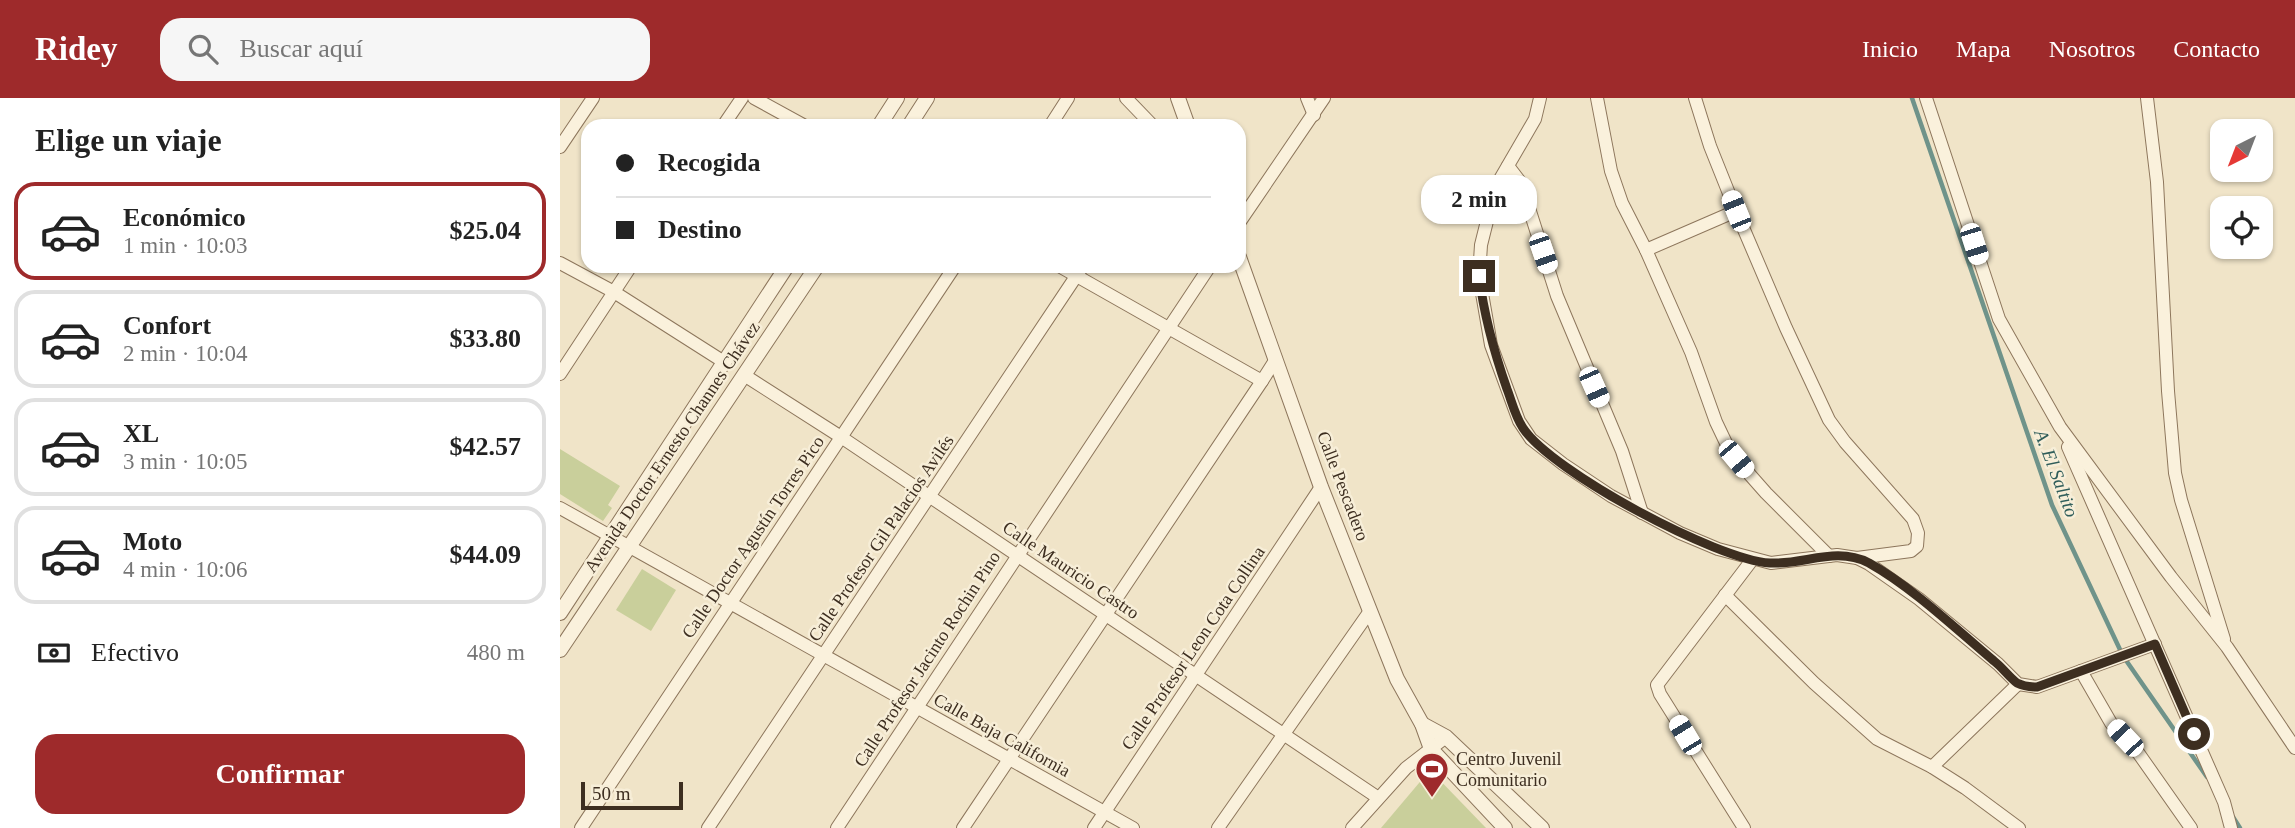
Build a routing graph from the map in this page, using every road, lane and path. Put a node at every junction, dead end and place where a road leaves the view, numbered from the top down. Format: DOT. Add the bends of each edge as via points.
graph roads {
  1 [pos="593,98"];
  2 [pos="742,98"];
  3 [pos="754,98"];
  4 [pos="897,98"];
  5 [pos="927,98"];
  6 [pos="1068,98"];
  7 [pos="1126,98"];
  8 [pos="1178,98"];
  9 [pos="1307,98"];
  10 [pos="1324,98"];
  11 [pos="1540,98"];
  12 [pos="1597,98"];
  13 [pos="1695,98"];
  14 [pos="1926,98"];
  15 [pos="2147,98"];
  16 [pos="1314,115"];
  17 [pos="728,119"];
  18 [pos="792,119"];
  19 [pos="884,119"];
  20 [pos="914,119"];
  21 [pos="1054,119"];
  22 [pos="1146,119"];
  23 [pos="1186,119"];
  24 [pos="560,147"];
  25 [pos="1508,166"];
  26 [pos="1736,211"];
  27 [pos="1246,213"];
  28 [pos="1646,250"];
  29 [pos="560,262"];
  30 [pos="626,273"];
  31 [pos="782,273"];
  32 [pos="812,273"];
  33 [pos="951,273"];
  34 [pos="1079,273"];
  35 [pos="1083,273"];
  36 [pos="1205,273"];
  37 [pos="1245,273"];
  38 [pos="614,292"];
  39 [pos="1169,329"];
  40 [pos="1276,359"];
  41 [pos="724,362"];
  42 [pos="560,374"];
  43 [pos="744,375"];
  44 [pos="1262,381"];
  45 [pos="2060,428"];
  46 [pos="841,437"];
  47 [pos="1321,487"];
  48 [pos="930,496"];
  49 [pos="560,508"];
  50 [pos="1642,513"];
  51 [pos="611,536"];
  52 [pos="629,546"];
  53 [pos="1017,554"];
  54 [pos="1829,556"];
  55 [pos="1857,558"];
  56 [pos="1752,560"];
  57 [pos="1725,595"];
  58 [pos="730,602"];
  59 [pos="1370,611"];
  60 [pos="560,613"];
  61 [pos="1107,615"];
  62 [pos="2155,644"];
  63 [pos="2227,647"];
  64 [pos="560,650"];
  65 [pos="824,655"];
  66 [pos="2081,671"];
  67 [pos="1196,674"];
  68 [pos="2018,684"];
  69 [pos="917,707"];
  70 [pos="1422,724"];
  71 [pos="1285,734"];
  72 [pos="1446,737"];
  73 [pos="2295,748"];
  74 [pos="1431,749"];
  75 [pos="1009,759"];
  76 [pos="1931,767"];
  77 [pos="1377,797"];
  78 [pos="1105,812"];
  79 [pos="581,828"];
  80 [pos="708,828"];
  81 [pos="837,828"];
  82 [pos="963,828"];
  83 [pos="1094,828"];
  84 [pos="1133,828"];
  85 [pos="1217,828"];
  86 [pos="1352,828"];
  87 [pos="1505,828"];
  88 [pos="1542,828"];
  89 [pos="1744,828"];
  90 [pos="2019,828"];
  91 [pos="2191,828"];
  92 [pos="2231,828"];
  1 -- 24 [label="street"];
  2 -- 17 [label="street"];
  3 -- 18 [label="street"];
  4 -- 19 [label="street"];
  5 -- 20 [label="street"];
  6 -- 21 [label="street"];
  7 -- 22 [label="street"];
  8 -- 23 [label="street"];
  9 -- 16 [label="street"];
  10 -- 16 [label="street"];
  11 -- 25 [label="street" via="1535,120"];
  12 -- 28 [label="street" via="1616,187"];
  13 -- 26 [label="street"];
  14 -- 45 [label="street" via="1999,319"];
  15 -- 63 [label="street" via="2157,182 2175,473"];
  16 -- 27 [label="street"];
  25 -- 50 [label="street" via="1521,183 1557,296 1622,451"];
  25 -- 50 [label="street" via="1492,201 1479,276 1492,345 1519,421 1540,448"];
  26 -- 28 [label="street"];
  26 -- 55 [label="street" via="1829,420 1916,525 1917,546 1911,551"];
  28 -- 54 [label="street" via="1726,443 1766,493"];
  29 -- 38 [label="street"];
  30 -- 38 [label="street"];
  31 -- 41 [label="street, Avenida Doctor Ernesto Channes Chávez"];
  32 -- 43 [label="street, Avenida Doctor Ernesto Channes Chávez"];
  33 -- 46 [label="street, Calle Doctor Agustín Torres Pico"];
  34 -- 48 [label="street, Calle Profesor Gil Palacios Avilés"];
  35 -- 39 [label="street"];
  36 -- 39 [label="street, Calle Profesor Jacinto Rochin Pino"];
  37 -- 40 [label="street, Calle Pescadero"];
  38 -- 41 [label="street"];
  38 -- 42 [label="street"];
  39 -- 44 [label="street"];
  39 -- 53 [label="street, Calle Profesor Jacinto Rochin Pino"];
  40 -- 44 [label="street"];
  40 -- 47 [label="street, Calle Pescadero"];
  41 -- 51 [label="street, Avenida Doctor Ernesto Channes Chávez"];
  43 -- 46 [label="street, Calle Mauricio Castro"];
  43 -- 52 [label="street, Avenida Doctor Ernesto Channes Chávez"];
  44 -- 61 [label="street"];
  45 -- 62 [label="street"];
  45 -- 63 [label="street"];
  46 -- 48 [label="street, Calle Mauricio Castro"];
  46 -- 58 [label="street, Calle Doctor Agustín Torres Pico"];
  47 -- 59 [label="street, Calle Pescadero"];
  47 -- 67 [label="street, Calle Profesor Leon Cota Collina"];
  48 -- 53 [label="street, Calle Mauricio Castro"];
  48 -- 65 [label="street, Calle Profesor Gil Palacios Avilés"];
  49 -- 51 [label="street, Calle Baja California"];
  50 -- 56 [label="street"];
  51 -- 52 [label="street, Calle Baja California"];
  51 -- 60 [label="street, Avenida Doctor Ernesto Channes Chávez"];
  52 -- 58 [label="street, Calle Baja California"];
  52 -- 64 [label="street, Avenida Doctor Ernesto Channes Chávez"];
  53 -- 61 [label="street, Calle Mauricio Castro"];
  53 -- 69 [label="street, Calle Profesor Jacinto Rochin Pino"];
  54 -- 55 [label="street"];
  54 -- 56 [label="street" via="1771,564"];
  55 -- 68 [label="street" via="1919,599"];
  56 -- 57 [label="street"];
  57 -- 76 [label="street" via="1877,739"];
  57 -- 89 [label="street" via="1657,685"];
  58 -- 65 [label="street, Calle Baja California"];
  58 -- 79 [label="street, Calle Doctor Agustín Torres Pico"];
  59 -- 70 [label="street, Calle Pescadero" via="1397,679"];
  59 -- 71 [label="street"];
  61 -- 67 [label="street, Calle Mauricio Castro"];
  61 -- 75 [label="street"];
  62 -- 66 [label="street"];
  62 -- 92 [label="street"];
  63 -- 73 [label="street"];
  65 -- 69 [label="street, Calle Baja California"];
  65 -- 80 [label="street, Calle Profesor Gil Palacios Avilés"];
  66 -- 68 [label="street" via="2037,687"];
  66 -- 91 [label="street" via="2111,723"];
  67 -- 71 [label="street, Calle Mauricio Castro"];
  67 -- 78 [label="street, Calle Profesor Leon Cota Collina"];
  68 -- 76 [label="street"];
  69 -- 75 [label="street, Calle Baja California"];
  69 -- 81 [label="street, Calle Profesor Jacinto Rochin Pino"];
  70 -- 72 [label="street"];
  70 -- 74 [label="street, Calle Pescadero"];
  71 -- 77 [label="street, Calle Mauricio Castro"];
  71 -- 85 [label="street"];
  72 -- 74 [label="street"];
  72 -- 88 [label="street"];
  74 -- 77 [label="street"];
  74 -- 87 [label="street"];
  75 -- 78 [label="street, Calle Baja California"];
  75 -- 82 [label="street"];
  76 -- 90 [label="street"];
  77 -- 86 [label="street"];
  78 -- 83 [label="street, Calle Profesor Leon Cota Collina"];
  78 -- 84 [label="street, Calle Baja California"];
}
